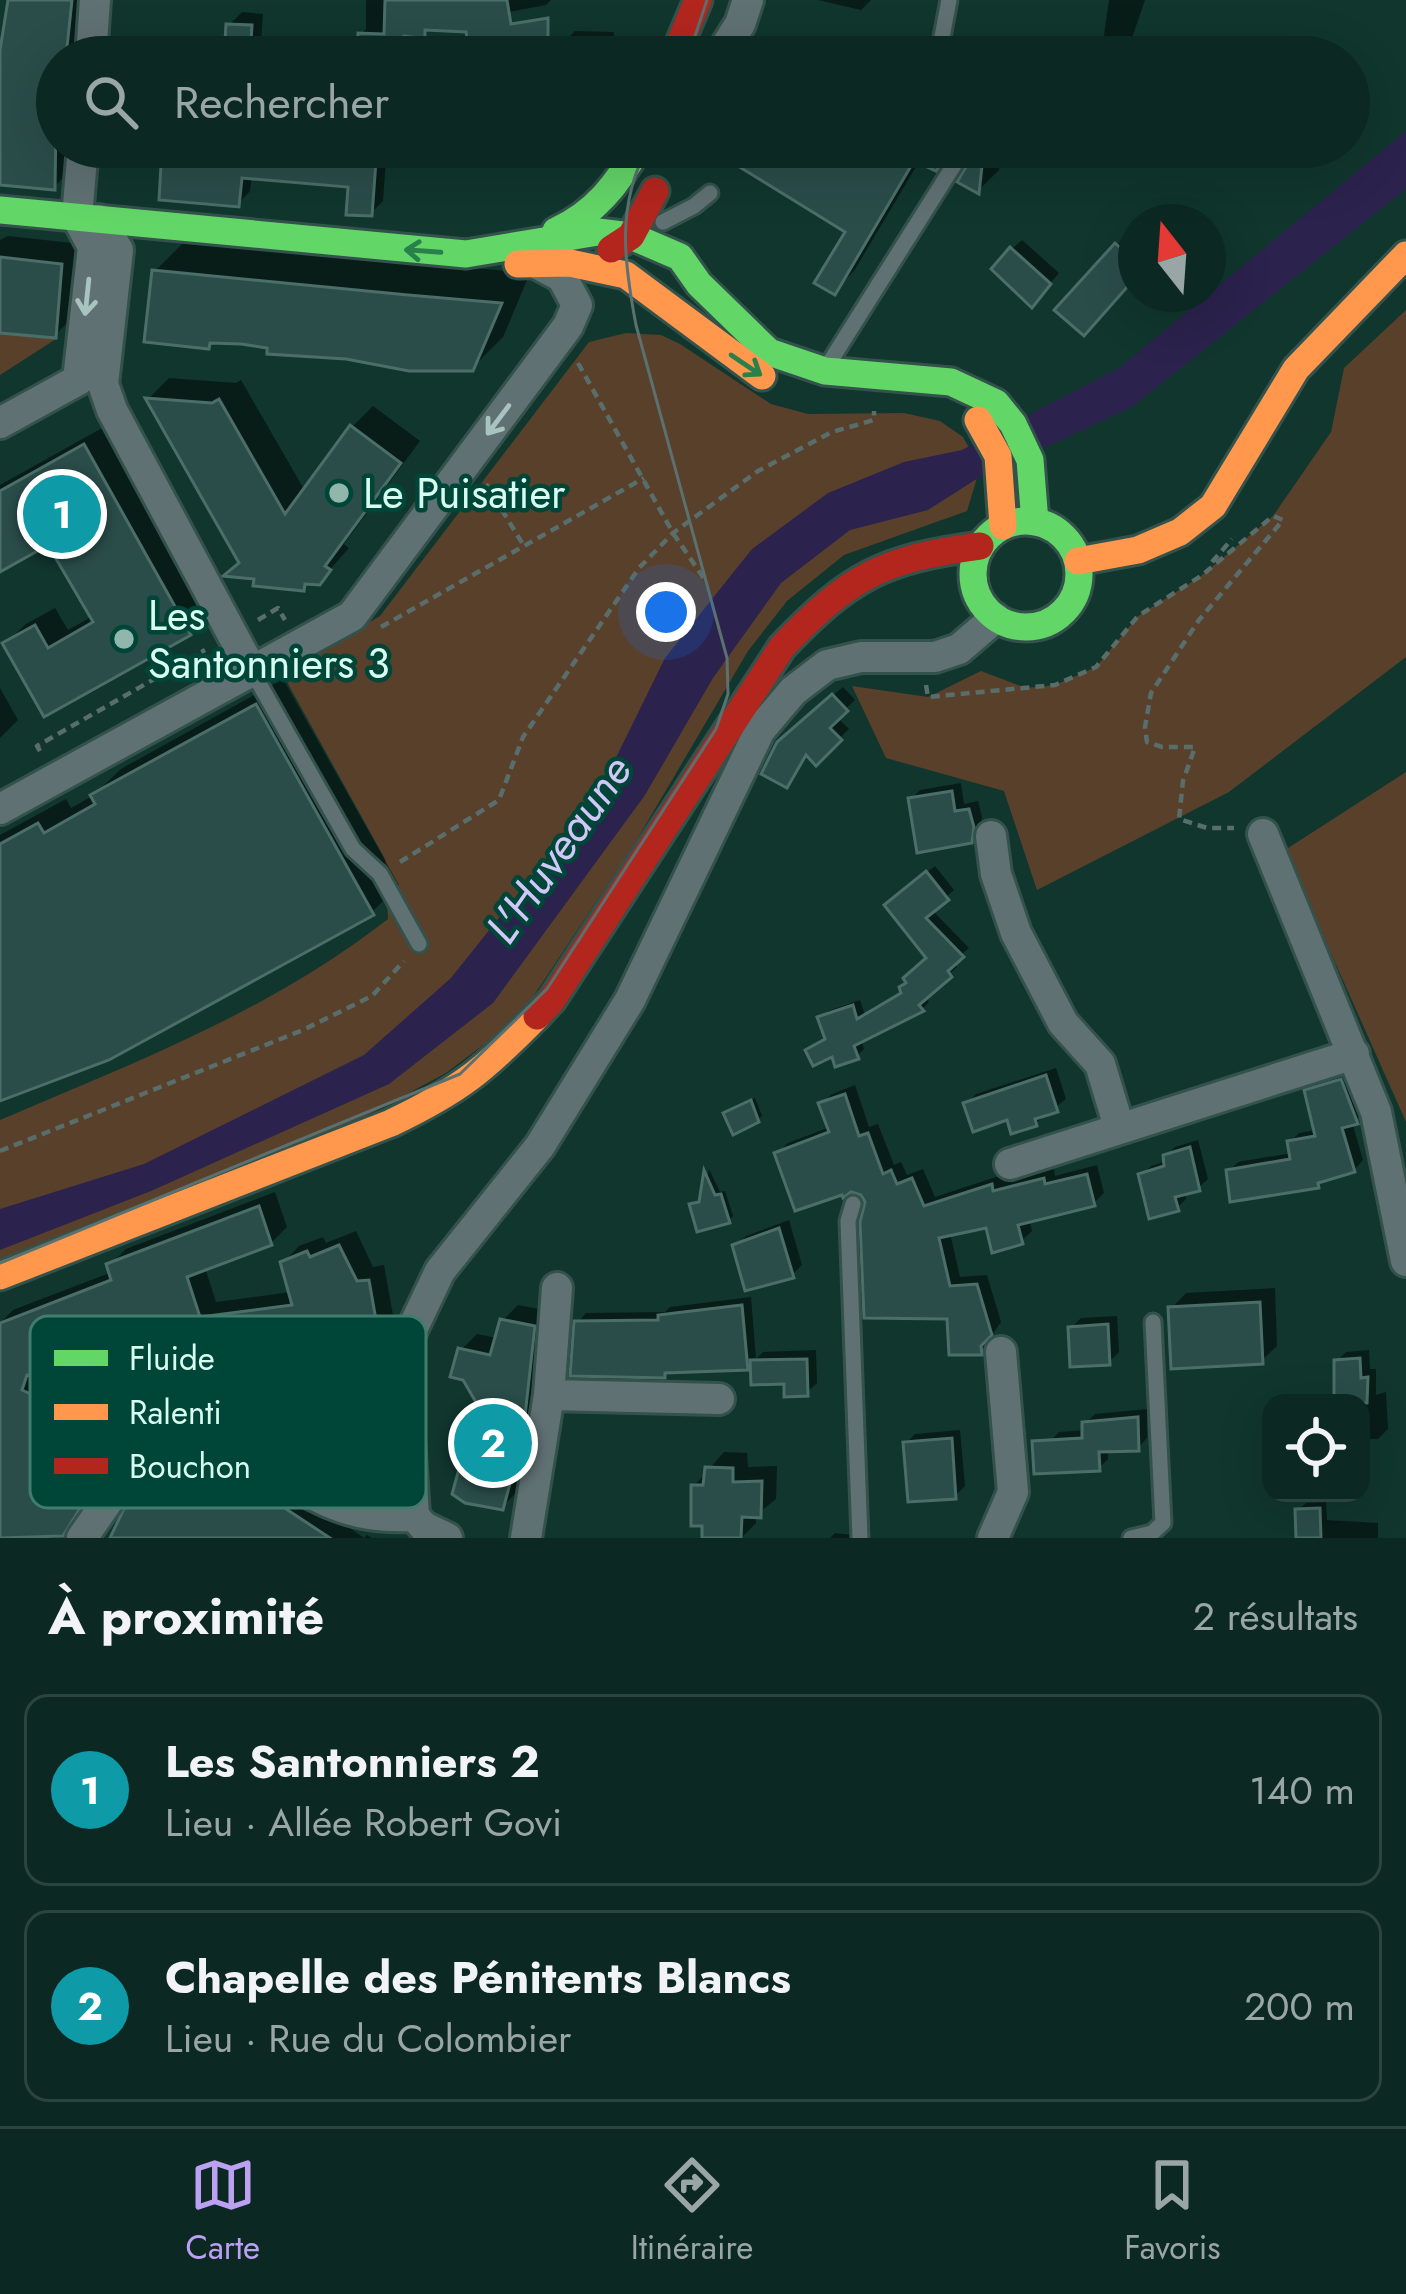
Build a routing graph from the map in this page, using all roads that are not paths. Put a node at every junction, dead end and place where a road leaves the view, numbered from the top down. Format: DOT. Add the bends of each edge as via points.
graph roads {
  1 [pos="95,0"];
  2 [pos="675,0"];
  3 [pos="698,0"];
  4 [pos="719,0"];
  5 [pos="748,0"];
  6 [pos="949,0"];
  7 [pos="92,36"];
  8 [pos="664,36"];
  9 [pos="683,36"];
  10 [pos="706,36"];
  11 [pos="732,36"];
  12 [pos="942,36"];
  13 [pos="85,168"];
  14 [pos="628,168"];
  15 [pos="649,168"];
  16 [pos="952,168"];
  17 [pos="618,181"];
  18 [pos="655,191"];
  19 [pos="710,193"];
  20 [pos="0,210"];
  21 [pos="663,222"];
  22 [pos="91,236"];
  23 [pos="619,248"];
  24 [pos="538,251"];
  25 [pos="1406,255"];
  26 [pos="683,261"];
  27 [pos="572,315"];
  28 [pos="742,328"];
  29 [pos="90,382"];
  30 [pos="807,384"];
  31 [pos="969,400"];
  32 [pos="0,423"];
  33 [pos="1035,522"];
  34 [pos="1004,526"];
  35 [pos="980,546"];
  36 [pos="1078,562"];
  37 [pos="995,618"];
  38 [pos="252,671"];
  39 [pos="0,808"];
  40 [pos="1263,834"];
  41 [pos="991,836"];
  42 [pos="419,944"];
  43 [pos="1354,1054"];
  44 [pos="1120,1127"];
  45 [pos="1010,1164"];
  46 [pos="853,1204"];
  47 [pos="1406,1261"];
  48 [pos="0,1276"];
  49 [pos="557,1288"];
  50 [pos="419,1316"];
  51 [pos="1153,1322"];
  52 [pos="1001,1352"];
  53 [pos="549,1395"];
  54 [pos="719,1399"];
  55 [pos="103,1508"];
  56 [pos="347,1508"];
  57 [pos="413,1508"];
  58 [pos="414,1516"];
  59 [pos="82,1538"];
  60 [pos="447,1538"];
  61 [pos="526,1538"];
  62 [pos="860,1538"];
  63 [pos="993,1538"];
  64 [pos="1131,1538"];
  1 -- 7 [label="street"];
  2 -- 8 [label="street"];
  3 -- 9 [label="main road"];
  4 -- 10 [label="main road"];
  5 -- 11 [label="street"];
  6 -- 12 [label="lane"];
  13 -- 22 [label="street"];
  14 -- 17 [label="main road"];
  15 -- 18 [label="main road"];
  16 -- 30 [label="lane"];
  17 -- 23 [label="main road"];
  17 -- 24 [label="main road" via="584,220"];
  18 -- 21 [label="main road"];
  18 -- 23 [label="main road"];
  19 -- 21 [label="lane"];
  20 -- 22 [label="main road"];
  21 -- 26 [label="main road"];
  22 -- 24 [label="main road"];
  22 -- 29 [label="street"];
  23 -- 24 [label="main road"];
  23 -- 24 [label="main road" via="570,263"];
  23 -- 26 [label="main road"];
  23 -- 27 [label="street"];
  23 -- 28 [label="street"];
  23 -- 30 [label="main road, one-way" via="654,293 756,373"];
  24 -- 27 [label="street" via="562,277"];
  25 -- 36 [label="main road" via="1296,369 1213,506 1138,550"];
  26 -- 28 [label="main road"];
  27 -- 38 [label="street, one-way" via="352,616"];
  28 -- 30 [label="main road"];
  29 -- 32 [label="street"];
  29 -- 38 [label="street"];
  30 -- 31 [label="main road"];
  31 -- 33 [label="main road" via="996,403 1013,424 1033,471"];
  31 -- 34 [label="main road" via="995,441"];
  33 -- 34 [label="main road"];
  33 -- 36 [label="main road" via="1062,536"];
  34 -- 35 [label="main road"];
  35 -- 37 [label="main road" via="972,577"];
  35 -- 48 [label="main road" via="870,569 812,615 782,647 552,1000 466,1083 391,1123"];
  36 -- 37 [label="main road" via="1074,598 1048,623 1030,628"];
  37 -- 50 [label="street" via="959,649 935,657 827,665 760,730 630,1000 540,1146 440,1271"];
  38 -- 39 [label="street"];
  38 -- 42 [label="lane" via="353,849 380,874"];
  40 -- 43 [label="street"];
  41 -- 44 [label="street" via="1016,933 1063,1023 1100,1064"];
  43 -- 44 [label="street"];
  43 -- 47 [label="street" via="1376,1112"];
  44 -- 45 [label="street"];
  46 -- 62 [label="lane"];
  49 -- 53 [label="street"];
  51 -- 64 [label="lane" via="1162,1523"];
  52 -- 63 [label="street" via="1012,1492"];
  53 -- 54 [label="street"];
  53 -- 61 [label="street"];
  55 -- 59 [label="street"];
  56 -- 58 [label="street"];
  57 -- 58 [label="street"];
  58 -- 60 [label="street"];
}
